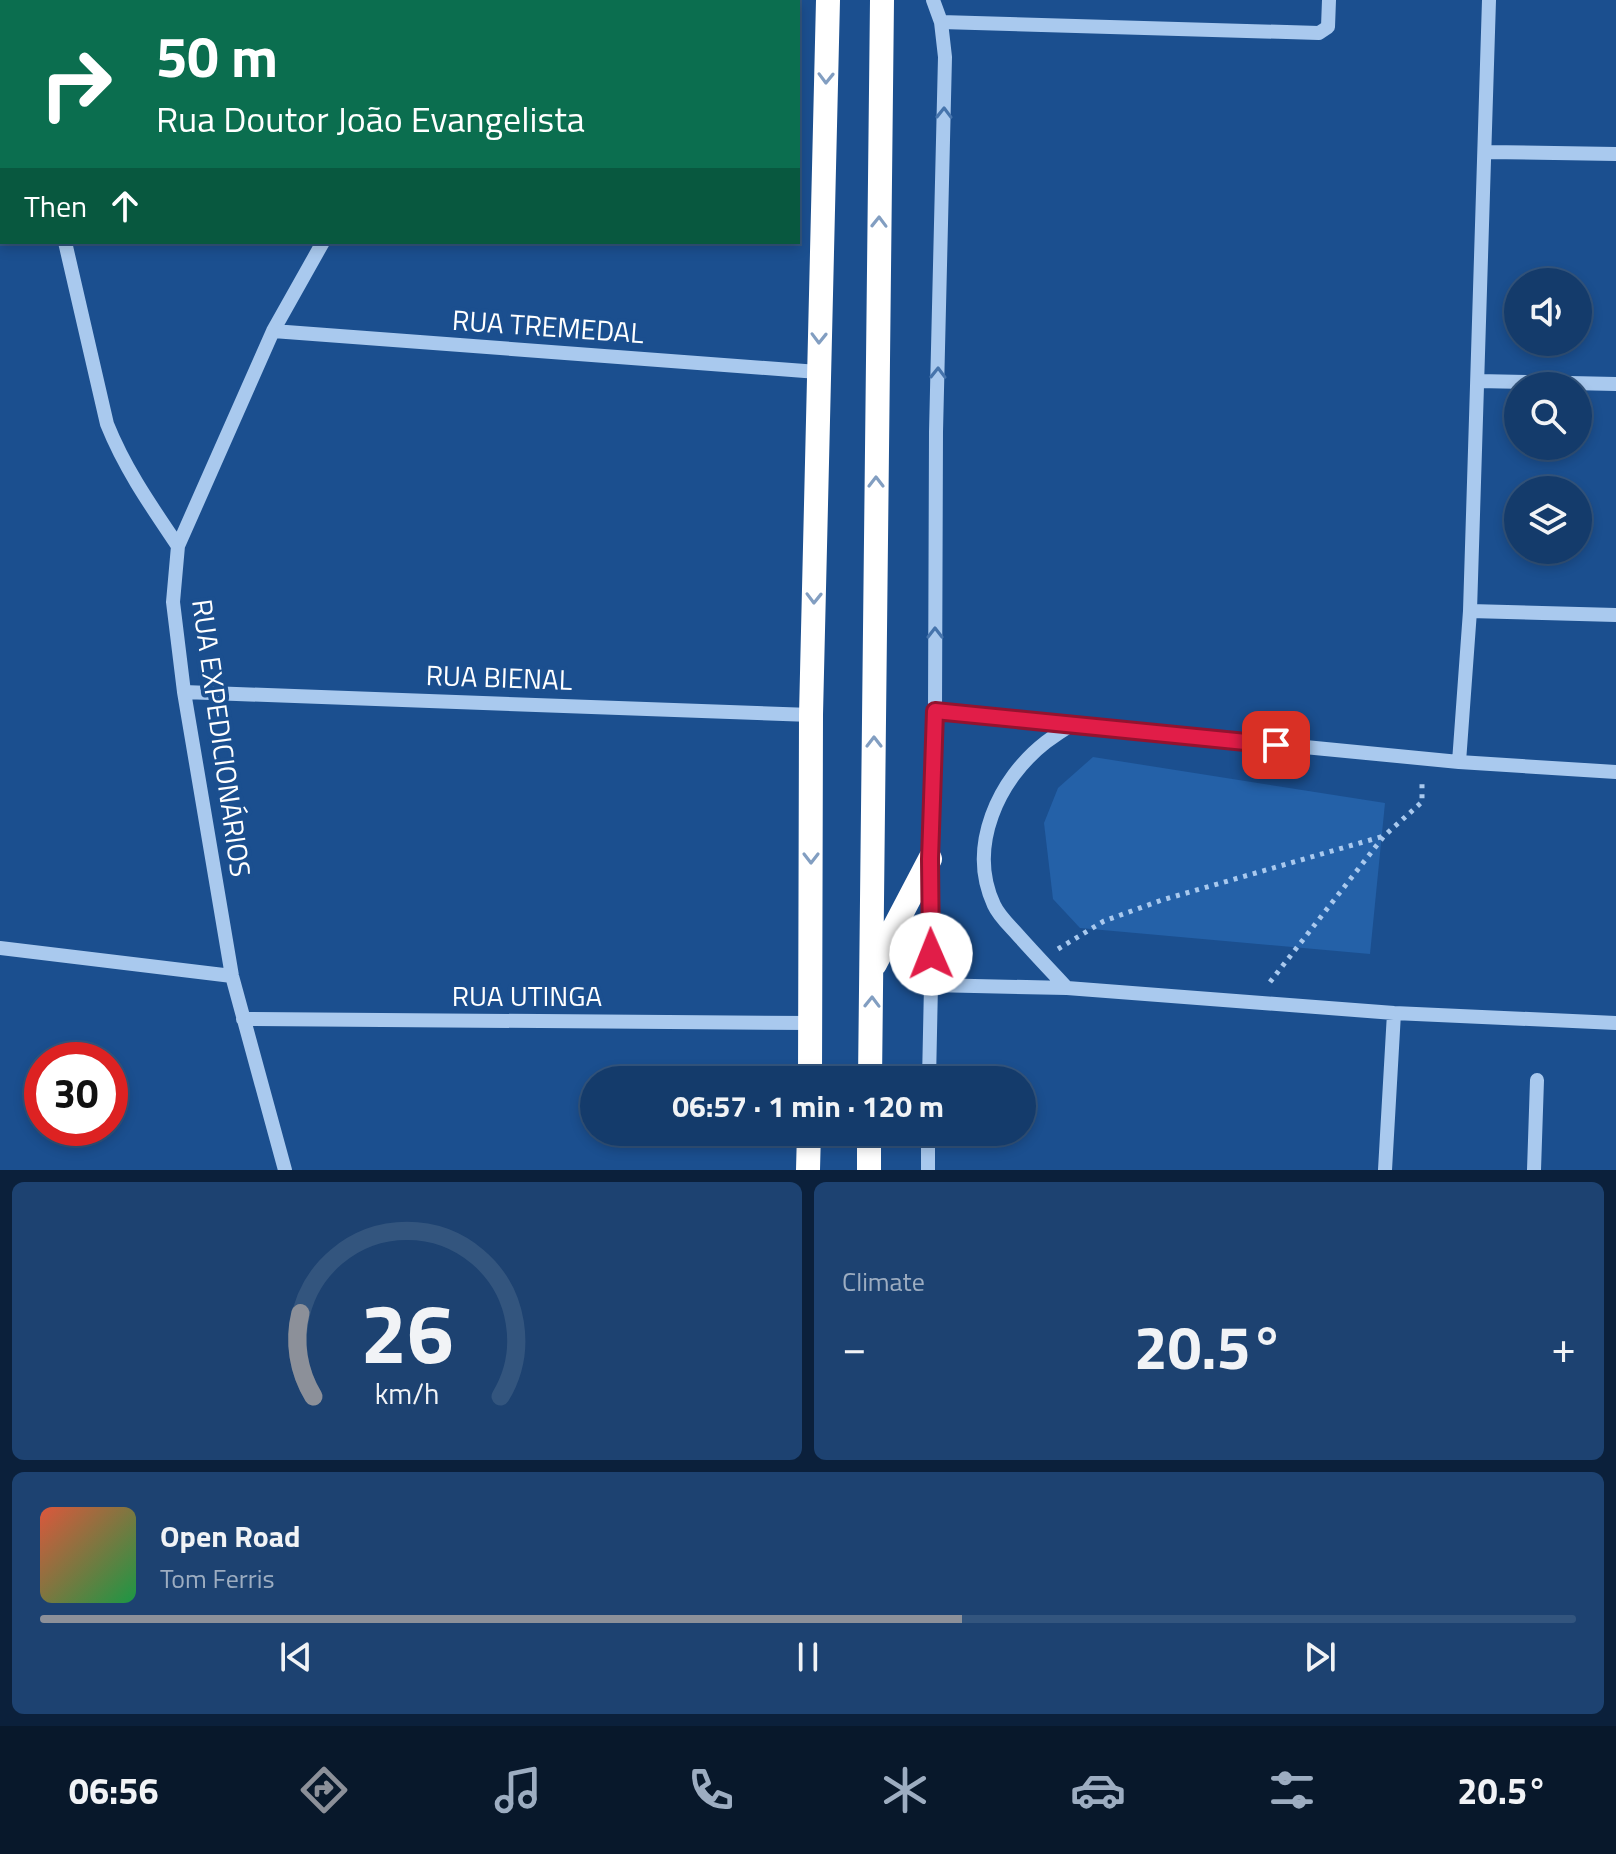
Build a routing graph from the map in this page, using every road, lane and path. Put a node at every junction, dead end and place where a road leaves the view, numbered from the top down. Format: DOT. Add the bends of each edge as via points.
graph roads {
  1 [pos="828,0"];
  2 [pos="882,0"];
  3 [pos="933,0"];
  4 [pos="1329,0"];
  5 [pos="1489,0"];
  6 [pos="941,22"];
  7 [pos="1486,152"];
  8 [pos="1616,154"];
  9 [pos="65,244"];
  10 [pos="322,244"];
  11 [pos="273,331"];
  12 [pos="818,372"];
  13 [pos="1478,381"];
  14 [pos="1616,384"];
  15 [pos="178,546"];
  16 [pos="1470,611"];
  17 [pos="1616,615"];
  18 [pos="184,692"];
  19 [pos="935,711"];
  20 [pos="811,715"];
  21 [pos="1071,725"];
  22 [pos="1422,759"];
  23 [pos="1459,762"];
  24 [pos="1616,772"];
  25 [pos="1384,836"];
  26 [pos="930,859"];
  27 [pos="0,948"];
  28 [pos="1043,963"];
  29 [pos="872,970"];
  30 [pos="232,976"];
  31 [pos="931,985"];
  32 [pos="1067,988"];
  33 [pos="1255,1002"];
  34 [pos="1394,1013"];
  35 [pos="243,1019"];
  36 [pos="811,1023"];
  37 [pos="1616,1023"];
  38 [pos="810,1066"];
  39 [pos="870,1066"];
  40 [pos="929,1066"];
  41 [pos="1537,1080"];
  42 [pos="809,1146"];
  43 [pos="869,1146"];
  44 [pos="928,1146"];
  45 [pos="285,1170"];
  46 [pos="808,1170"];
  47 [pos="869,1170"];
  48 [pos="928,1170"];
  49 [pos="1385,1170"];
  50 [pos="1534,1170"];
  1 -- 12 [label="highway, one-way"];
  29 -- 2 [label="highway, one-way"];
  3 -- 6 [label="street"];
  4 -- 6 [label="street" via="1328,27 1319,33"];
  5 -- 7 [label="street"];
  19 -- 6 [label="street, one-way" via="945,57"];
  7 -- 8 [label="street"];
  7 -- 13 [label="street"];
  9 -- 15 [label="street" via="107,424 134,481"];
  10 -- 11 [label="street, RUA EXPEDICIONÁRIOS"];
  11 -- 12 [label="street, RUA TREMEDAL"];
  11 -- 15 [label="street, RUA EXPEDICIONÁRIOS"];
  12 -- 20 [label="highway, one-way"];
  13 -- 14 [label="street"];
  13 -- 16 [label="street"];
  15 -- 18 [label="street, RUA EXPEDICIONÁRIOS" via="173,602"];
  16 -- 17 [label="street"];
  16 -- 23 [label="street"];
  18 -- 20 [label="street, RUA BIENAL"];
  18 -- 30 [label="street, RUA EXPEDICIONÁRIOS"];
  19 -- 21 [label="street"];
  19 -- 26 [label="street"];
  20 -- 36 [label="highway, one-way"];
  21 -- 22 [label="street"];
  21 -- 28 [label="street" via="1044,743 1007,784 984,845 994,906"];
  22 -- 23 [label="street"];
  22 -- 25 [label="path" via="1422,802"];
  23 -- 24 [label="street"];
  25 -- 28 [label="path" via="1119,915 1064,944"];
  25 -- 33 [label="path"];
  26 -- 29 [label="highway"];
  26 -- 31 [label="street"];
  27 -- 30 [label="street"];
  28 -- 32 [label="street"];
  39 -- 29 [label="highway, one-way"];
  30 -- 35 [label="street, RUA EXPEDICIONÁRIOS"];
  31 -- 32 [label="street"];
  31 -- 40 [label="street"];
  32 -- 33 [label="street"];
  33 -- 34 [label="street"];
  34 -- 37 [label="street"];
  34 -- 49 [label="street"];
  35 -- 36 [label="street, RUA UTINGA"];
  35 -- 45 [label="street, RUA EXPEDICIONÁRIOS"];
  36 -- 38 [label="highway"];
  41 -- 50 [label="street"];
  42 -- 46 [label="highway"];
  43 -- 47 [label="highway"];
  44 -- 48 [label="street"];
}
